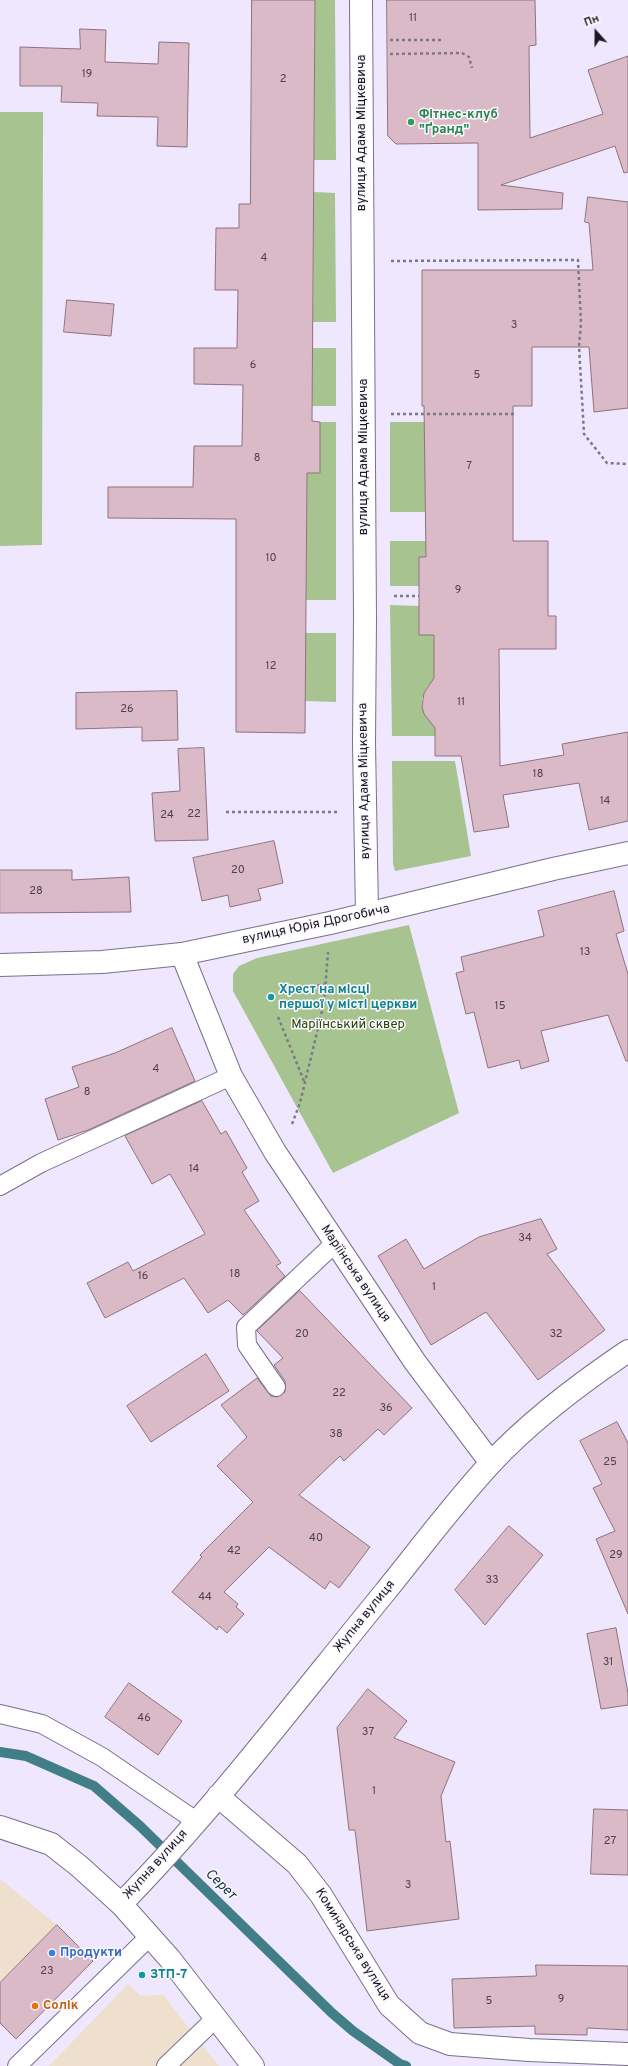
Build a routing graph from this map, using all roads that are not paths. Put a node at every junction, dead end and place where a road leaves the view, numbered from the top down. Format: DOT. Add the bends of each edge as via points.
graph roads {
  1 [pos="361,0"];
  2 [pos="628,853"];
  3 [pos="367,914"];
  4 [pos="182,954"];
  5 [pos="0,965"];
  6 [pos="231,1076"];
  7 [pos="0,1186"];
  8 [pos="334,1244"];
  9 [pos="628,1351"];
  10 [pos="276,1386"];
  11 [pos="491,1463"];
  12 [pos="0,1714"];
  13 [pos="218,1796"];
  14 [pos="0,1827"];
  15 [pos="190,1828"];
  16 [pos="121,1904"];
  17 [pos="150,1936"];
  18 [pos="216,2018"];
  19 [pos="628,2054"];
  20 [pos="17,2066"];
  21 [pos="166,2066"];
  22 [pos="254,2066"];
  1 -- 3 [label="street, вулиця Адама Міцкевича"];
  2 -- 3 [label="street, вулиця Юрія Дрогобича"];
  3 -- 4 [label="street, вулиця Юрія Дрогобича"];
  4 -- 5 [label="street, вулиця Юрія Дрогобича" via="102,962"];
  4 -- 6 [label="street, Маріїнська вулиця"];
  6 -- 7 [label="lane" via="41,1163"];
  6 -- 8 [label="street, Маріїнська вулиця" via="274,1152"];
  8 -- 10 [label="lane" via="246,1327 247,1345"];
  8 -- 11 [label="street, Маріїнська вулиця" via="415,1362"];
  9 -- 11 [label="street, Жупна вулиця" via="544,1412"];
  11 -- 13 [label="street, Жупна вулиця"];
  12 -- 15 [label="lane" via="42,1724 102,1756"];
  13 -- 15 [label="street, Жупна вулиця"];
  13 -- 19 [label="street, Коминярська вулиця" via="297,1864 321,1895 389,2005 420,2033 450,2044"];
  14 -- 16 [label="street" via="51,1844"];
  15 -- 16 [label="street, Жупна вулиця"];
  16 -- 17 [label="street"];
  17 -- 18 [label="street"];
  17 -- 20 [label="lane"];
  18 -- 21 [label="lane"];
  18 -- 22 [label="street"];
}
